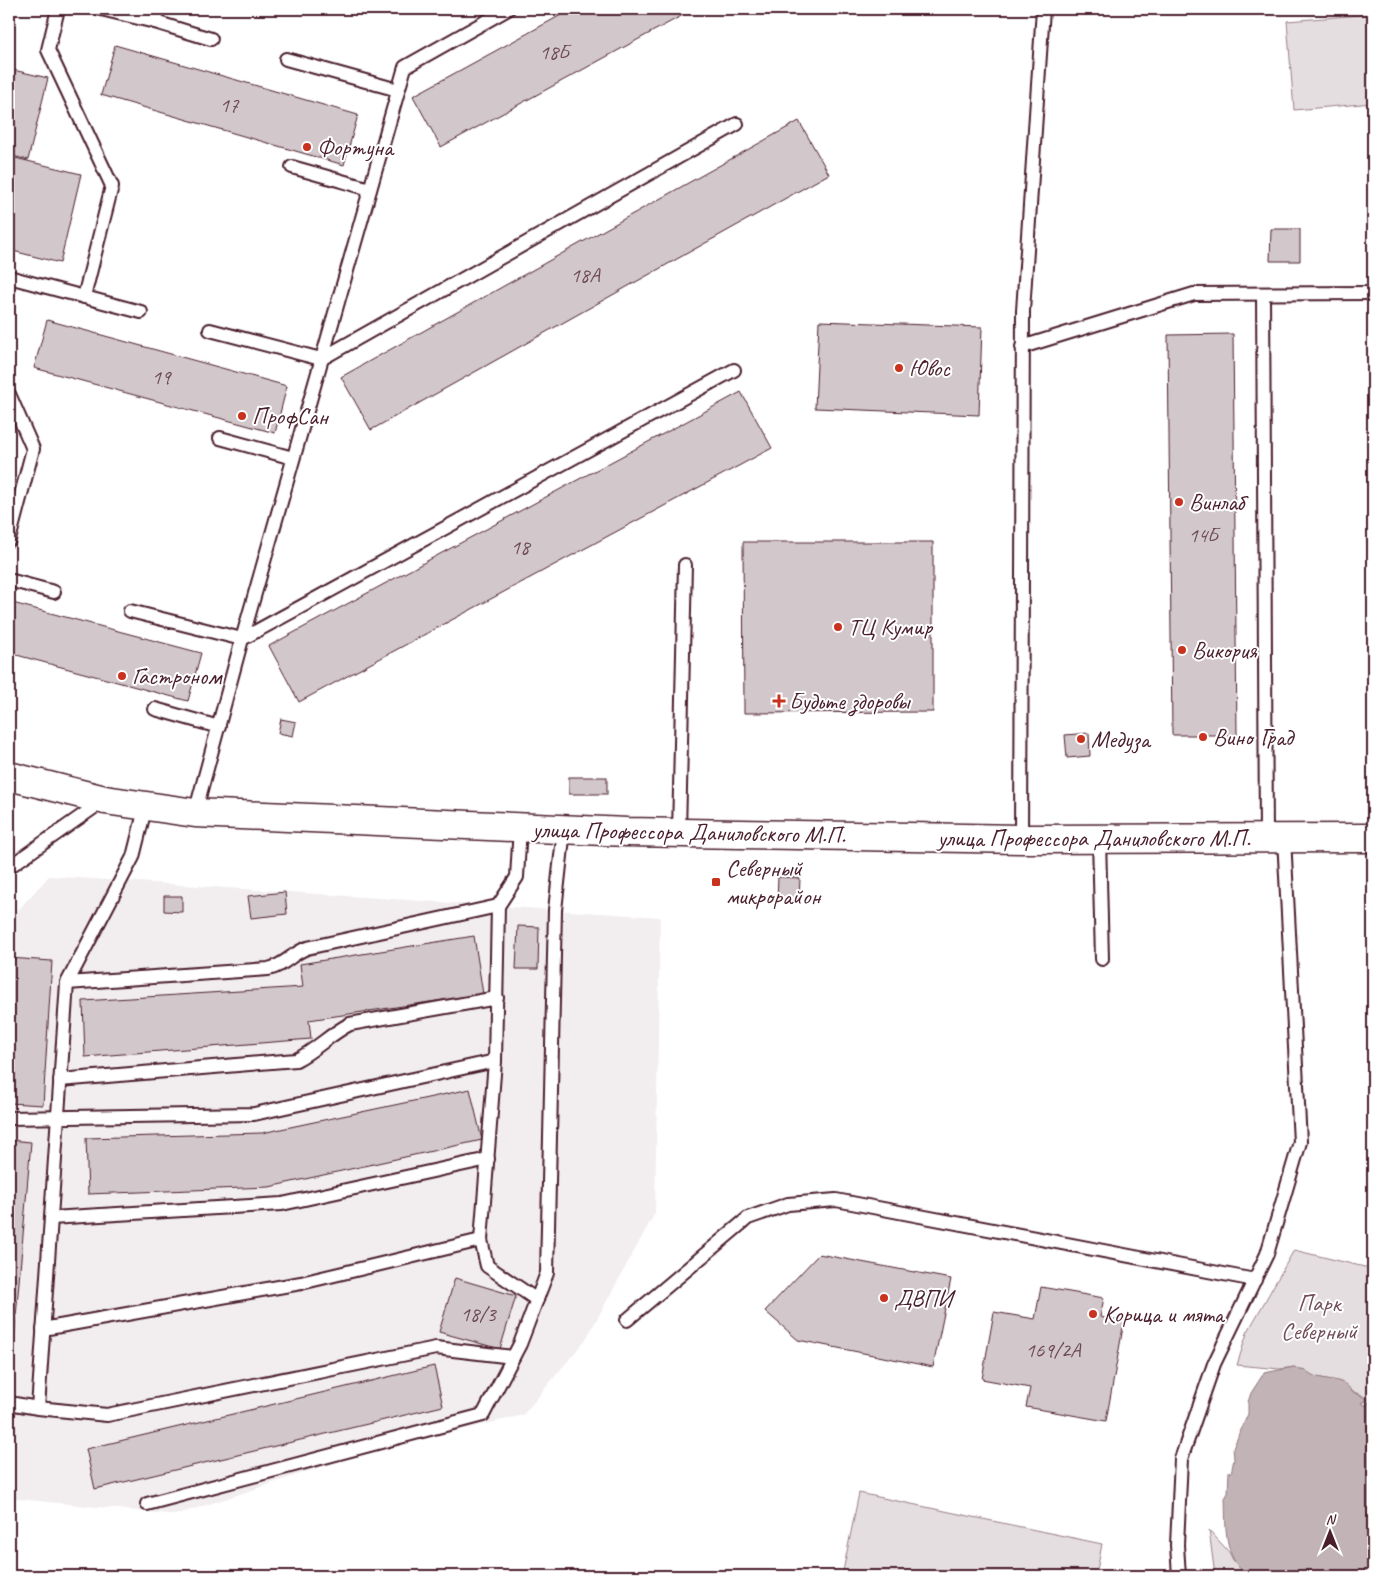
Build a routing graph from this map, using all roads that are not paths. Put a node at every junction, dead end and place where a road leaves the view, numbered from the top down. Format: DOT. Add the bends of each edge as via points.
graph roads {
  1 [pos="58,9"];
  2 [pos="101,9"];
  3 [pos="159,9"];
  4 [pos="508,9"];
  5 [pos="1043,9"];
  6 [pos="155,22"];
  7 [pos="212,39"];
  8 [pos="286,59"];
  9 [pos="398,90"];
  10 [pos="737,124"];
  11 [pos="292,167"];
  12 [pos="370,189"];
  13 [pos="9,278"];
  14 [pos="1373,293"];
  15 [pos="1263,294"];
  16 [pos="84,297"];
  17 [pos="141,312"];
  18 [pos="210,330"];
  19 [pos="1022,348"];
  20 [pos="321,359"];
  21 [pos="734,370"];
  22 [pos="9,394"];
  23 [pos="220,438"];
  24 [pos="293,458"];
  25 [pos="9,540"];
  26 [pos="685,565"];
  27 [pos="9,580"];
  28 [pos="54,592"];
  29 [pos="130,611"];
  30 [pos="242,639"];
  31 [pos="155,709"];
  32 [pos="219,727"];
  33 [pos="9,776"];
  34 [pos="105,800"];
  35 [pos="146,806"];
  36 [pos="195,813"];
  37 [pos="520,827"];
  38 [pos="564,829"];
  39 [pos="679,833"];
  40 [pos="1021,838"];
  41 [pos="1275,838"];
  42 [pos="1373,838"];
  43 [pos="1100,839"];
  44 [pos="9,867"];
  45 [pos="498,906"];
  46 [pos="1102,959"];
  47 [pos="67,983"];
  48 [pos="497,998"];
  49 [pos="495,1061"];
  50 [pos="60,1080"];
  51 [pos="9,1118"];
  52 [pos="58,1118"];
  53 [pos="488,1159"];
  54 [pos="51,1218"];
  55 [pos="481,1240"];
  56 [pos="1255,1280"];
  57 [pos="537,1300"];
  58 [pos="626,1320"];
  59 [pos="43,1329"];
  60 [pos="513,1357"];
  61 [pos="9,1403"];
  62 [pos="38,1408"];
  63 [pos="147,1504"];
  64 [pos="1179,1576"];
  1 -- 16 [label="lane" via="48,50 112,186"];
  2 -- 6 [label="lane"];
  3 -- 6 [label="lane"];
  4 -- 9 [label="lane" via="405,67"];
  5 -- 19 [label="lane"];
  6 -- 7 [label="lane"];
  8 -- 9 [label="lane"];
  9 -- 12 [label="lane"];
  10 -- 20 [label="lane"];
  11 -- 12 [label="lane"];
  12 -- 20 [label="lane"];
  13 -- 16 [label="lane"];
  14 -- 15 [label="lane"];
  15 -- 19 [label="lane" via="1194,294"];
  15 -- 41 [label="lane"];
  16 -- 17 [label="lane"];
  18 -- 20 [label="lane"];
  19 -- 40 [label="lane"];
  20 -- 24 [label="lane"];
  21 -- 30 [label="lane"];
  22 -- 25 [label="lane" via="33,449"];
  23 -- 24 [label="lane"];
  24 -- 30 [label="lane"];
  26 -- 39 [label="lane"];
  27 -- 28 [label="lane"];
  29 -- 30 [label="lane"];
  30 -- 32 [label="lane"];
  31 -- 32 [label="lane"];
  32 -- 36 [label="lane"];
  33 -- 34 [label="main road, улица Профессора Даниловского М.П."];
  34 -- 35 [label="main road, улица Профессора Даниловского М.П."];
  34 -- 44 [label="lane"];
  35 -- 36 [label="main road, улица Профессора Даниловского М.П."];
  35 -- 47 [label="lane" via="133,857"];
  36 -- 37 [label="main road, улица Профессора Даниловского М.П."];
  37 -- 38 [label="main road, улица Профессора Даниловского М.П."];
  37 -- 45 [label="lane" via="517,876"];
  38 -- 39 [label="main road, улица Профессора Даниловского М.П."];
  38 -- 57 [label="lane" via="555,910 547,1273"];
  39 -- 40 [label="main road, улица Профессора Даниловского М.П."];
  40 -- 43 [label="main road, улица Профессора Даниловского М.П."];
  41 -- 42 [label="main road, улица Профессора Даниловского М.П."];
  41 -- 43 [label="main road, улица Профессора Даниловского М.П."];
  41 -- 56 [label="lane" via="1300,1142 1267,1254"];
  43 -- 46 [label="lane"];
  45 -- 47 [label="lane" via="306,948 279,967 268,970"];
  45 -- 48 [label="lane"];
  47 -- 50 [label="lane"];
  48 -- 49 [label="lane"];
  48 -- 50 [label="lane" via="350,1024 310,1054 296,1060"];
  49 -- 52 [label="lane" via="254,1114"];
  49 -- 53 [label="lane"];
  50 -- 52 [label="lane"];
  51 -- 52 [label="lane"];
  52 -- 54 [label="lane"];
  53 -- 54 [label="lane" via="282,1204"];
  53 -- 55 [label="lane"];
  54 -- 59 [label="lane"];
  55 -- 57 [label="lane" via="487,1266"];
  55 -- 59 [label="lane" via="301,1283"];
  56 -- 58 [label="lane" via="836,1200 788,1204 748,1218"];
  56 -- 64 [label="lane" via="1214,1364 1181,1459 1177,1545"];
  57 -- 60 [label="lane"];
  59 -- 62 [label="lane"];
  60 -- 62 [label="lane" via="436,1348 107,1415"];
  60 -- 63 [label="lane" via="483,1415"];
  61 -- 62 [label="lane"];
}
